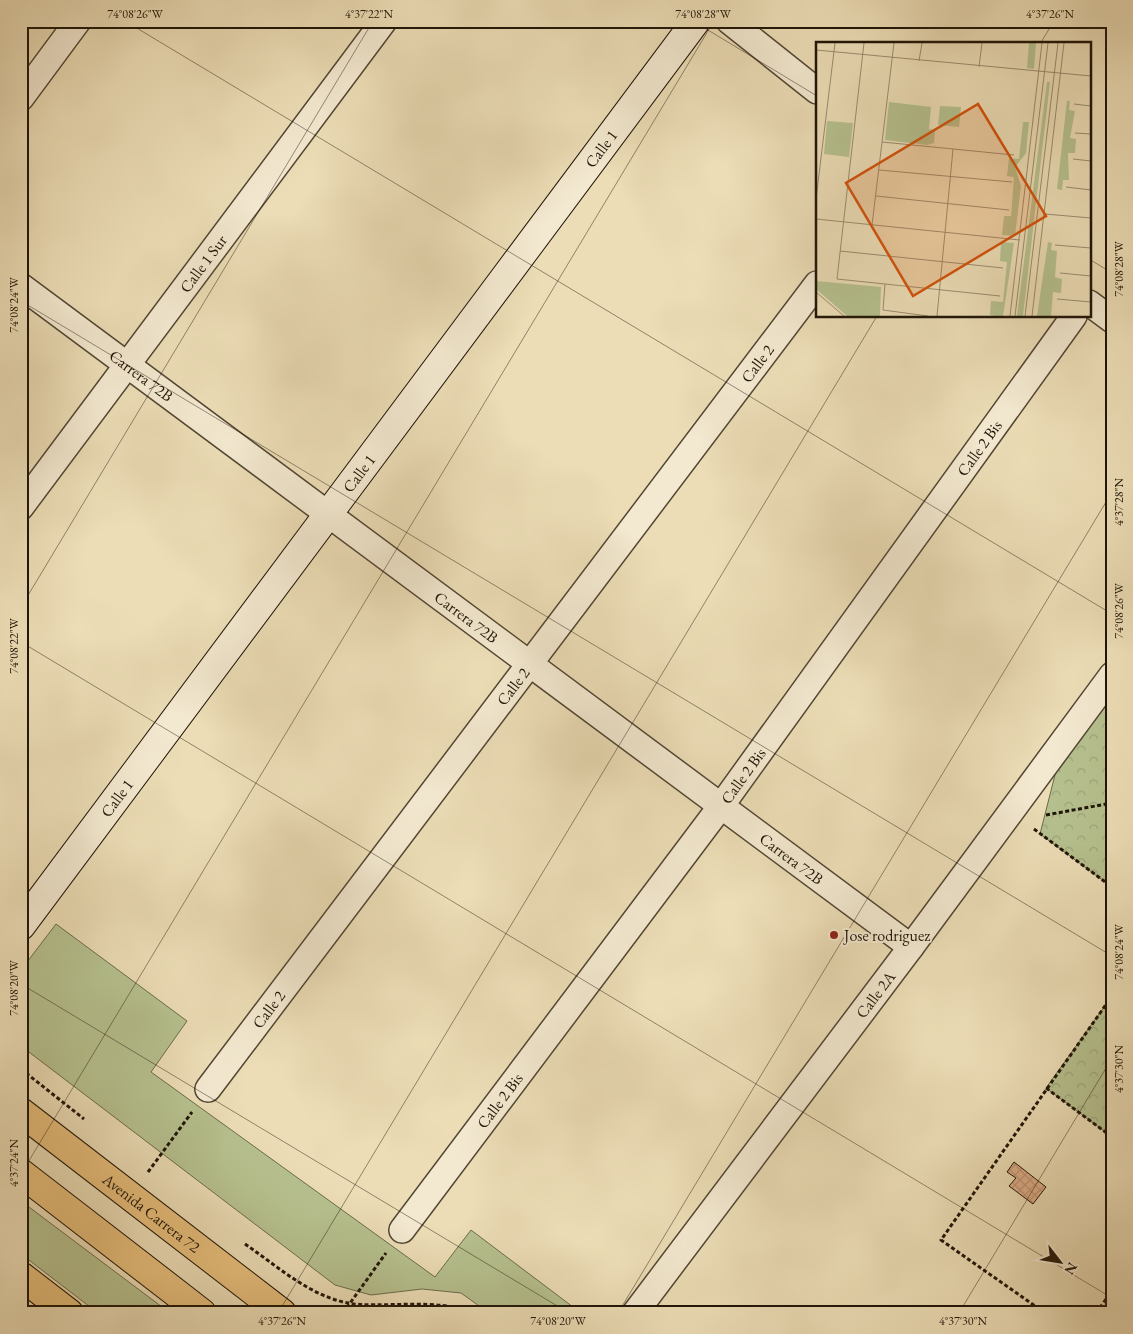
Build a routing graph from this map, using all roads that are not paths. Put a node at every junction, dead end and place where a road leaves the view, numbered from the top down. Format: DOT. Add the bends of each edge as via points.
graph roads {
  1 [pos="78,21"];
  2 [pos="384,21"];
  3 [pos="696,21"];
  4 [pos="729,21"];
  5 [pos="816,90"];
  6 [pos="21,98"];
  7 [pos="816,285"];
  8 [pos="21,286"];
  9 [pos="1090,304"];
  10 [pos="1073,318"];
  11 [pos="1112,320"];
  12 [pos="128,366"];
  13 [pos="21,507"];
  14 [pos="330,513"];
  15 [pos="529,664"];
  16 [pos="1112,675"];
  17 [pos="721,806"];
  18 [pos="21,926"];
  19 [pos="911,947"];
  20 [pos="208,1089"];
  21 [pos="21,1112"];
  22 [pos="21,1173"];
  23 [pos="402,1230"];
  24 [pos="21,1276"];
  25 [pos="69,1313"];
  26 [pos="202,1313"];
  27 [pos="282,1313"];
  28 [pos="635,1313"];
  1 -- 6 [label="street"];
  2 -- 12 [label="street, Calle 1 Sur"];
  3 -- 14 [label="street, Calle 1"];
  4 -- 5 [label="street"];
  7 -- 15 [label="street, Calle 2"];
  8 -- 12 [label="street, Carrera 72B"];
  9 -- 11 [label="street"];
  10 -- 17 [label="street, Calle 2 Bis"];
  12 -- 13 [label="street, Calle 1 Sur"];
  12 -- 14 [label="street, Carrera 72B"];
  14 -- 15 [label="street, Carrera 72B"];
  14 -- 18 [label="street, Calle 1"];
  15 -- 17 [label="street, Carrera 72B"];
  15 -- 20 [label="street, Calle 2"];
  16 -- 19 [label="street, Calle 2A"];
  17 -- 19 [label="street, Carrera 72B"];
  17 -- 23 [label="street, Calle 2 Bis"];
  19 -- 28 [label="street, Calle 2A"];
  21 -- 27 [label="highway, Avenida Carrera 72"];
  22 -- 26 [label="highway"];
  24 -- 25 [label="highway"];
}
